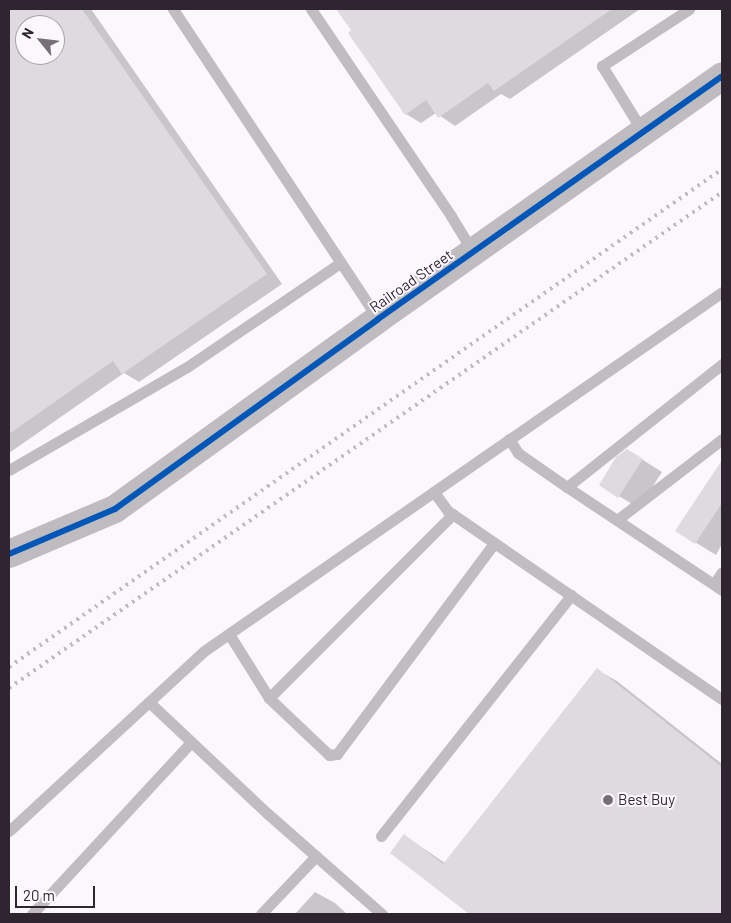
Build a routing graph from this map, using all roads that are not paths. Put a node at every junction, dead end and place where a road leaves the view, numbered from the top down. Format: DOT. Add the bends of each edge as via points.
graph roads {
  1 [pos="173,9"];
  2 [pos="311,9"];
  3 [pos="689,9"];
  4 [pos="722,76"];
  5 [pos="643,132"];
  6 [pos="472,252"];
  7 [pos="340,263"];
  8 [pos="722,292"];
  9 [pos="378,319"];
  10 [pos="722,364"];
  11 [pos="510,439"];
  12 [pos="722,439"];
  13 [pos="9,470"];
  14 [pos="567,487"];
  15 [pos="434,492"];
  16 [pos="453,514"];
  17 [pos="617,520"];
  18 [pos="494,543"];
  19 [pos="9,554"];
  20 [pos="722,572"];
  21 [pos="718,587"];
  22 [pos="571,595"];
  23 [pos="229,634"];
  24 [pos="269,698"];
  25 [pos="722,699"];
  26 [pos="148,702"];
  27 [pos="191,742"];
  28 [pos="9,831"];
  29 [pos="381,836"];
  30 [pos="316,856"];
  31 [pos="32,914"];
  32 [pos="261,914"];
  33 [pos="382,914"];
  1 -- 7 [label="lane"];
  2 -- 6 [label="lane"];
  3 -- 5 [label="lane" via="602,66"];
  4 -- 5 [label="street, Railroad Street"];
  5 -- 6 [label="street, Railroad Street"];
  6 -- 9 [label="street, Railroad Street"];
  7 -- 9 [label="lane"];
  7 -- 13 [label="lane" via="187,367"];
  8 -- 11 [label="lane"];
  9 -- 19 [label="street, Railroad Street" via="115,509"];
  10 -- 14 [label="lane"];
  11 -- 14 [label="lane" via="518,452"];
  11 -- 15 [label="lane"];
  12 -- 17 [label="lane"];
  14 -- 17 [label="lane"];
  15 -- 16 [label="lane"];
  15 -- 23 [label="lane"];
  16 -- 18 [label="lane"];
  16 -- 24 [label="lane"];
  17 -- 21 [label="lane"];
  18 -- 22 [label="lane"];
  18 -- 24 [label="lane" via="337,754 330,754"];
  20 -- 21 [label="lane"];
  22 -- 25 [label="lane"];
  22 -- 29 [label="lane"];
  23 -- 24 [label="lane"];
  23 -- 26 [label="lane" via="204,651"];
  26 -- 27 [label="lane"];
  26 -- 28 [label="lane"];
  27 -- 30 [label="lane"];
  27 -- 31 [label="lane"];
  30 -- 32 [label="lane"];
  30 -- 33 [label="lane"];
}
